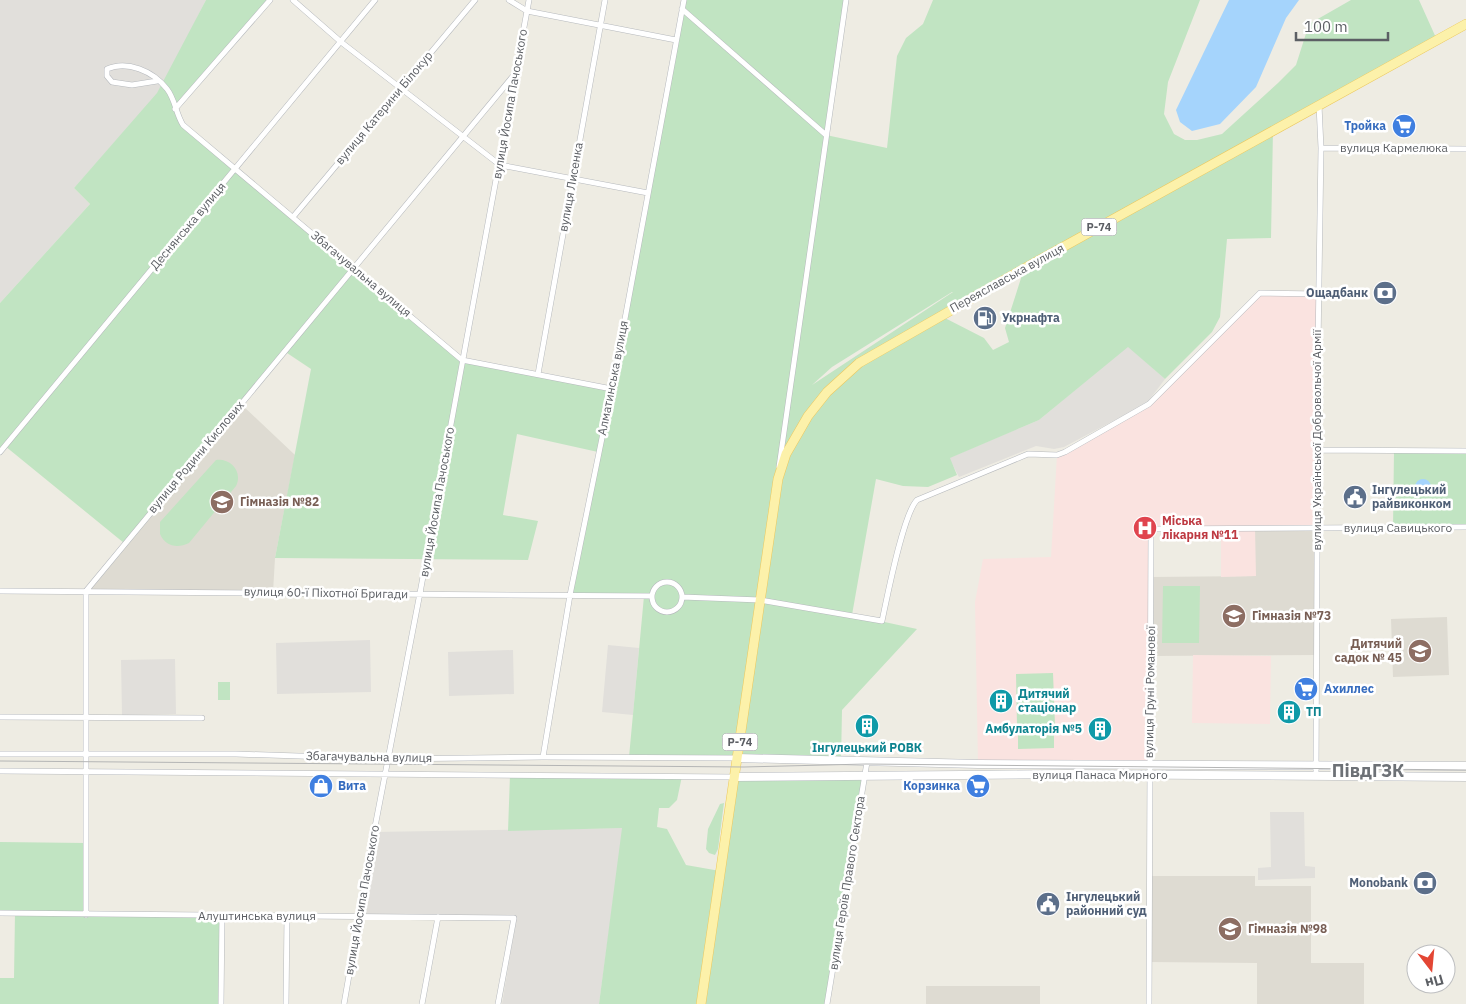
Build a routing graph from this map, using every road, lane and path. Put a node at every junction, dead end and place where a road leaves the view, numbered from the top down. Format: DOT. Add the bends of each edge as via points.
graph roads {
  1 [pos="270,0"];
  2 [pos="293,0"];
  3 [pos="375,0"];
  4 [pos="475,0"];
  5 [pos="510,0"];
  6 [pos="528,0"];
  7 [pos="605,0"];
  8 [pos="684,0"];
  9 [pos="846,0"];
  10 [pos="682,9"];
  11 [pos="526,11"];
  12 [pos="1466,24"];
  13 [pos="600,26"];
  14 [pos="676,40"];
  15 [pos="341,42"];
  16 [pos="514,75"];
  17 [pos="158,81"];
  18 [pos="401,88"];
  19 [pos="1319,104"];
  20 [pos="175,109"];
  21 [pos="826,135"];
  22 [pos="462,137"];
  23 [pos="1322,148"];
  24 [pos="1466,148"];
  25 [pos="500,165"];
  26 [pos="236,168"];
  27 [pos="572,180"];
  28 [pos="648,193"];
  29 [pos="293,217"];
  30 [pos="353,268"];
  31 [pos="1319,294"];
  32 [pos="462,360"];
  33 [pos="538,374"];
  34 [pos="612,389"];
  35 [pos="1317,450"];
  36 [pos="1466,451"];
  37 [pos="0,452"];
  38 [pos="778,479"];
  39 [pos="1466,527"];
  40 [pos="1317,528"];
  41 [pos="1151,530"];
  42 [pos="0,591"];
  43 [pos="86,591"];
  44 [pos="420,594"];
  45 [pos="570,595"];
  46 [pos="652,596"];
  47 [pos="682,597"];
  48 [pos="760,600"];
  49 [pos="0,717"];
  50 [pos="85,718"];
  51 [pos="202,718"];
  52 [pos="85,753"];
  53 [pos="0,754"];
  54 [pos="543,757"];
  55 [pos="388,758"];
  56 [pos="737,758"];
  57 [pos="867,762"];
  58 [pos="1150,763"];
  59 [pos="1316,765"];
  60 [pos="1466,766"];
  61 [pos="0,771"];
  62 [pos="85,772"];
  63 [pos="385,774"];
  64 [pos="865,774"];
  65 [pos="1150,775"];
  66 [pos="1316,776"];
  67 [pos="734,777"];
  68 [pos="1466,778"];
  69 [pos="0,913"];
  70 [pos="86,915"];
  71 [pos="222,915"];
  72 [pos="287,916"];
  73 [pos="360,916"];
  74 [pos="438,917"];
  75 [pos="221,1004"];
  76 [pos="286,1004"];
  77 [pos="344,1004"];
  78 [pos="422,1004"];
  79 [pos="498,1004"];
  80 [pos="701,1004"];
  81 [pos="827,1004"];
  82 [pos="1149,1004"];
  1 -- 20 [label="street"];
  2 -- 15 [label="street"];
  3 -- 15 [label="street, Деснянська вулиця"];
  4 -- 18 [label="street, вулиця Катерини Білокур"];
  5 -- 11 [label="street"];
  6 -- 11 [label="street, вулиця Йосипа Пачоського"];
  7 -- 13 [label="street, вулиця Лисенка"];
  8 -- 10 [label="street, Алматинська вулиця"];
  9 -- 21 [label="street"];
  10 -- 14 [label="street, Алматинська вулиця"];
  10 -- 21 [label="street"];
  11 -- 13 [label="street"];
  11 -- 16 [label="street, вулиця Йосипа Пачоського"];
  12 -- 19 [label="main road, Переяславська вулиця / Р-74"];
  13 -- 14 [label="street"];
  13 -- 27 [label="street, вулиця Лисенка"];
  14 -- 28 [label="street, Алматинська вулиця"];
  15 -- 18 [label="street"];
  15 -- 26 [label="street, Деснянська вулиця"];
  16 -- 22 [label="street, вулиця Родини Кислових"];
  16 -- 25 [label="street, вулиця Йосипа Пачоського"];
  17 -- 17 [label="street, Збагачувальна вулиця" via="145,71 126,64 107,69 107,76 112,82 132,85"];
  17 -- 20 [label="street, Збагачувальна вулиця" via="166,88"];
  18 -- 22 [label="street"];
  18 -- 29 [label="street, вулиця Катерини Білокур"];
  19 -- 23 [label="street, вулиця Української Добровольчої Армії"];
  19 -- 38 [label="main road, Переяславська вулиця / Р-74" via="859,363 827,392 808,416 786,454"];
  20 -- 26 [label="street, Збагачувальна вулиця" via="183,125"];
  21 -- 38 [label="street" via="780,444"];
  22 -- 25 [label="street"];
  22 -- 30 [label="street, вулиця Родини Кислових"];
  23 -- 24 [label="street, вулиця Кармелюка"];
  23 -- 31 [label="street, вулиця Української Добровольчої Армії"];
  25 -- 27 [label="street"];
  25 -- 32 [label="street, вулиця Йосипа Пачоського"];
  26 -- 29 [label="street, Збагачувальна вулиця"];
  26 -- 37 [label="street, Деснянська вулиця"];
  27 -- 28 [label="street"];
  27 -- 33 [label="street, вулиця Лисенка"];
  28 -- 34 [label="street, Алматинська вулиця"];
  29 -- 30 [label="street, Збагачувальна вулиця"];
  30 -- 32 [label="street, Збагачувальна вулиця"];
  30 -- 43 [label="street, вулиця Родини Кислових"];
  31 -- 35 [label="street, вулиця Української Добровольчої Армії"];
  31 -- 48 [label="street" via="1260,293 1149,404 1066,452 1057,455 1028,454 917,500 903,535 882,621"];
  32 -- 33 [label="street, Збагачувальна вулиця"];
  32 -- 44 [label="street, вулиця Йосипа Пачоського"];
  33 -- 34 [label="street, Збагачувальна вулиця"];
  34 -- 45 [label="street, Алматинська вулиця"];
  35 -- 36 [label="street"];
  35 -- 40 [label="street, вулиця Української Добровольчої Армії"];
  38 -- 48 [label="main road, Р-74"];
  39 -- 40 [label="street, вулиця Савицького"];
  40 -- 41 [label="street, вулиця Савицького"];
  40 -- 59 [label="street, вулиця Української Добровольчої Армії"];
  41 -- 58 [label="street, вулиця Груні Романової"];
  42 -- 43 [label="street, вулиця 60-ї Піхотної Бригади"];
  43 -- 44 [label="street, вулиця 60-ї Піхотної Бригади"];
  43 -- 50 [label="street"];
  44 -- 45 [label="street, вулиця 60-ї Піхотної Бригади"];
  44 -- 55 [label="street, вулиця Йосипа Пачоського"];
  45 -- 46 [label="street, вулиця 60-ї Піхотної Бригади"];
  45 -- 54 [label="street, Алматинська вулиця"];
  46 -- 47 [label="street" via="659,584 668,582 678,587"];
  46 -- 47 [label="street" via="655,606 666,612 676,609"];
  47 -- 48 [label="street"];
  48 -- 56 [label="main road, Р-74"];
  49 -- 50 [label="street"];
  50 -- 51 [label="street"];
  50 -- 52 [label="street"];
  52 -- 53 [label="street, Збагачувальна вулиця"];
  52 -- 55 [label="street, Збагачувальна вулиця"];
  52 -- 62 [label="street"];
  54 -- 55 [label="street, Збагачувальна вулиця"];
  54 -- 56 [label="street, Збагачувальна вулиця"];
  55 -- 63 [label="street, вулиця Йосипа Пачоського"];
  56 -- 57 [label="main road, вулиця Панаса Мирного"];
  56 -- 67 [label="main road, Р-74"];
  57 -- 58 [label="main road, вулиця Панаса Мирного"];
  57 -- 64 [label="street, вулиця Героїв Правого Сектора"];
  58 -- 59 [label="main road, вулиця Панаса Мирного"];
  58 -- 65 [label="street, вулиця Груні Романової"];
  59 -- 60 [label="main road, вулиця Панаса Мирного"];
  59 -- 66 [label="street, вулиця Української Добровольчої Армії"];
  61 -- 62 [label="street, Збагачувальна вулиця"];
  62 -- 63 [label="street, Збагачувальна вулиця"];
  62 -- 70 [label="street"];
  63 -- 67 [label="street, Збагачувальна вулиця"];
  63 -- 73 [label="street, вулиця Йосипа Пачоського"];
  64 -- 65 [label="main road, вулиця Панаса Мирного"];
  64 -- 67 [label="main road, вулиця Панаса Мирного"];
  64 -- 81 [label="street, вулиця Героїв Правого Сектора"];
  65 -- 66 [label="main road, вулиця Панаса Мирного"];
  65 -- 82 [label="street, вулиця Груні Романової"];
  66 -- 68 [label="main road, вулиця Панаса Мирного"];
  67 -- 80 [label="main road, Р-74"];
  69 -- 70 [label="street, Алуштинська вулиця"];
  70 -- 71 [label="street, Алуштинська вулиця"];
  71 -- 72 [label="street, Алуштинська вулиця"];
  71 -- 75 [label="street"];
  72 -- 73 [label="street, Алуштинська вулиця"];
  72 -- 76 [label="street"];
  73 -- 74 [label="street, Алуштинська вулиця"];
  73 -- 77 [label="street, вулиця Йосипа Пачоського"];
  74 -- 78 [label="street"];
  74 -- 79 [label="street, Алуштинська вулиця" via="514,918"];
}
